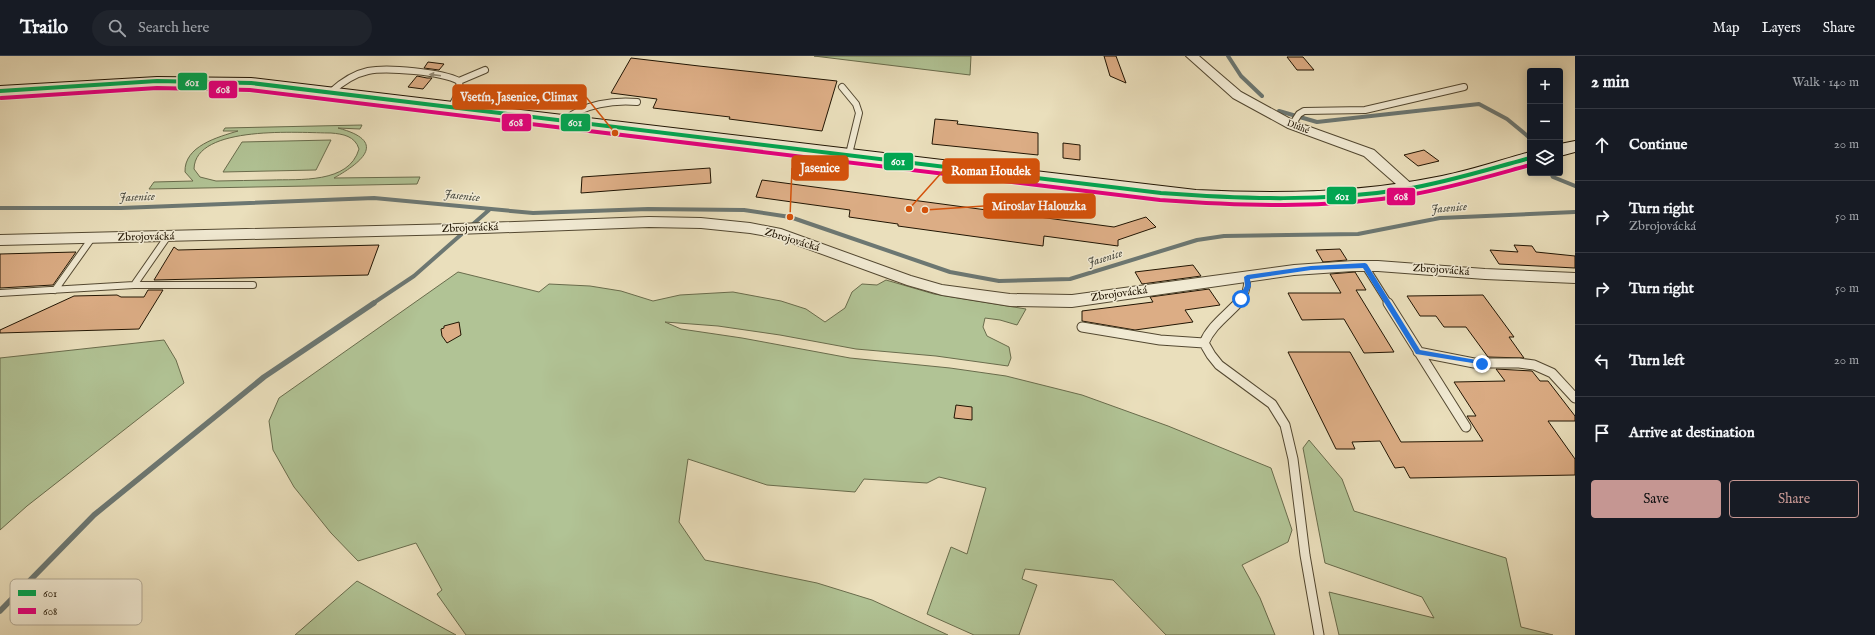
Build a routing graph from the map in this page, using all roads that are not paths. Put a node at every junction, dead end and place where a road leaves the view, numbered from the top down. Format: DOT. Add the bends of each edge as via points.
graph roads {
  1 [pos="1192,56"];
  2 [pos="485,70"];
  3 [pos="459,81"];
  4 [pos="842,87"];
  5 [pos="1464,87"];
  6 [pos="0,91"];
  7 [pos="330,92"];
  8 [pos="637,102"];
  9 [pos="452,106"];
  10 [pos="565,120"];
  11 [pos="1295,120"];
  12 [pos="1575,146"];
  13 [pos="1563,149"];
  14 [pos="849,154"];
  15 [pos="1527,159"];
  16 [pos="1409,188"];
  17 [pos="168,236"];
  18 [pos="92,238"];
  19 [pos="0,240"];
  20 [pos="1365,266"];
  21 [pos="1247,277"];
  22 [pos="1575,278"];
  23 [pos="253,284"];
  24 [pos="134,285"];
  25 [pos="56,290"];
  26 [pos="0,293"];
  27 [pos="1082,327"];
  28 [pos="1204,343"];
  29 [pos="1418,352"];
  30 [pos="1575,398"];
  31 [pos="1466,427"];
  32 [pos="1319,635"];
  1 -- 11 [label="street, Dlúhé" via="1238,95"];
  2 -- 3 [label="lane"];
  3 -- 7 [label="lane, one-way" via="442,76 374,70 347,80"];
  3 -- 9 [label="lane" via="460,88"];
  4 -- 14 [label="lane" via="856,104 859,113"];
  5 -- 11 [label="lane" via="1365,110 1304,111"];
  6 -- 7 [label="street" via="127,81 202,80 251,82"];
  7 -- 9 [label="street"];
  8 -- 10 [label="lane" via="621,101 578,112"];
  9 -- 10 [label="street"];
  10 -- 14 [label="street"];
  11 -- 16 [label="street, Dlúhé" via="1369,153"];
  12 -- 13 [label="street"];
  14 -- 16 [label="street" via="1201,197 1275,200 1341,197"];
  15 -- 16 [label="street" via="1443,182"];
  17 -- 18 [label="street, Zbrojovácká"];
  17 -- 21 [label="street, Zbrojovácká" via="649,222 701,223 781,234 914,282 942,290 1010,300 1072,301"];
  17 -- 24 [label="lane"];
  18 -- 19 [label="street, Zbrojovácká"];
  18 -- 25 [label="lane"];
  20 -- 21 [label="street, Zbrojovácká" via="1311,268"];
  20 -- 22 [label="street, Zbrojovácká"];
  20 -- 29 [label="lane"];
  21 -- 28 [label="lane" via="1248,286 1245,294 1207,334"];
  23 -- 24 [label="lane"];
  24 -- 25 [label="lane"];
  25 -- 26 [label="lane"];
  27 -- 28 [label="lane" via="1160,340"];
  28 -- 32 [label="lane" via="1219,365 1274,406 1283,422 1293,463 1308,580"];
  29 -- 30 [label="lane" via="1474,363 1534,366 1552,373"];
  29 -- 31 [label="lane"];
}
